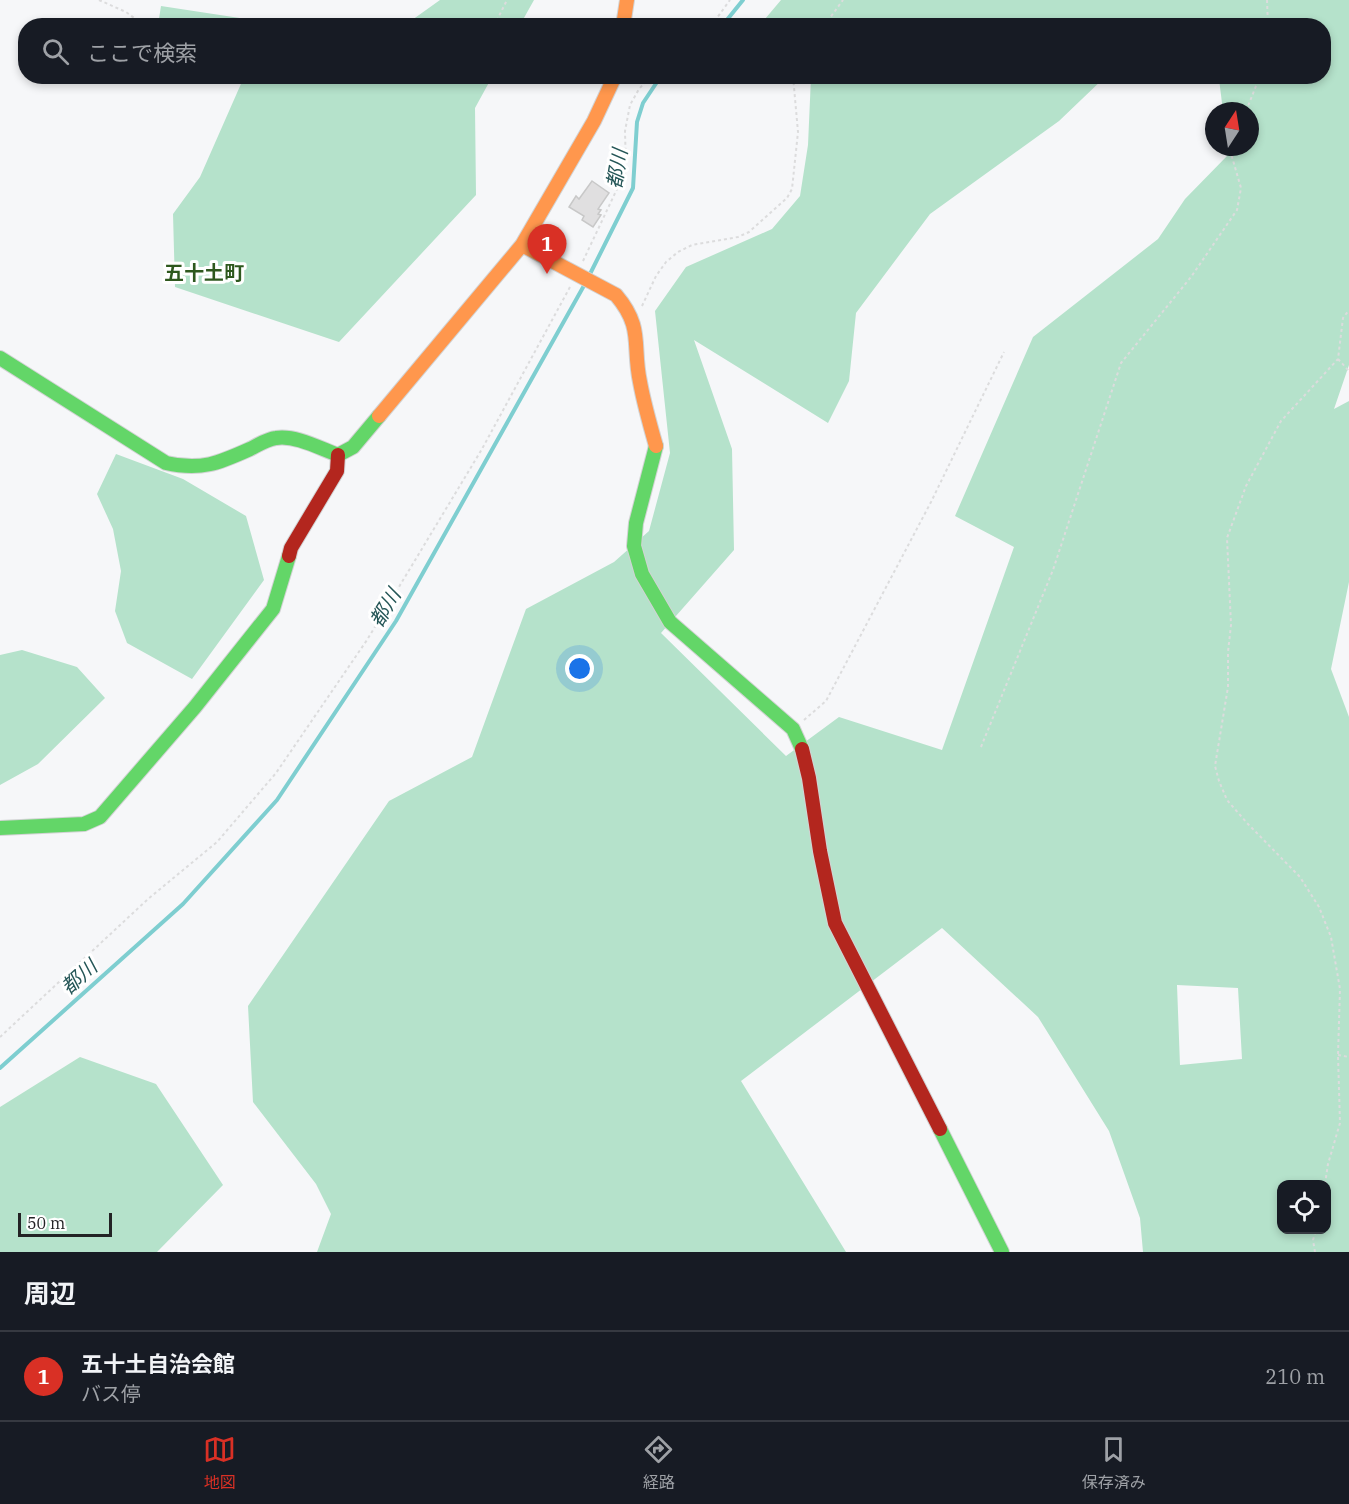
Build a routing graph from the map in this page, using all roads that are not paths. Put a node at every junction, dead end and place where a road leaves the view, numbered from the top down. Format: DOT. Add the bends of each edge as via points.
graph roads {
  1 [pos="627,0"];
  2 [pos="624,18"];
  3 [pos="611,84"];
  4 [pos="522,244"];
  5 [pos="0,358"];
  6 [pos="338,455"];
  7 [pos="0,828"];
  8 [pos="1002,1252"];
  1 -- 2 [label="street"];
  3 -- 4 [label="street"];
  4 -- 6 [label="street" via="373,426 353,447"];
  4 -- 8 [label="street" via="616,295 627,308 634,323 639,380 656,446 636,523 634,546 642,574 670,622 793,729 809,778 835,923"];
  5 -- 6 [label="street" via="166,463 197,468 215,465 275,438"];
  6 -- 7 [label="street" via="338,471 291,548 273,609 100,817 84,824"];
}
